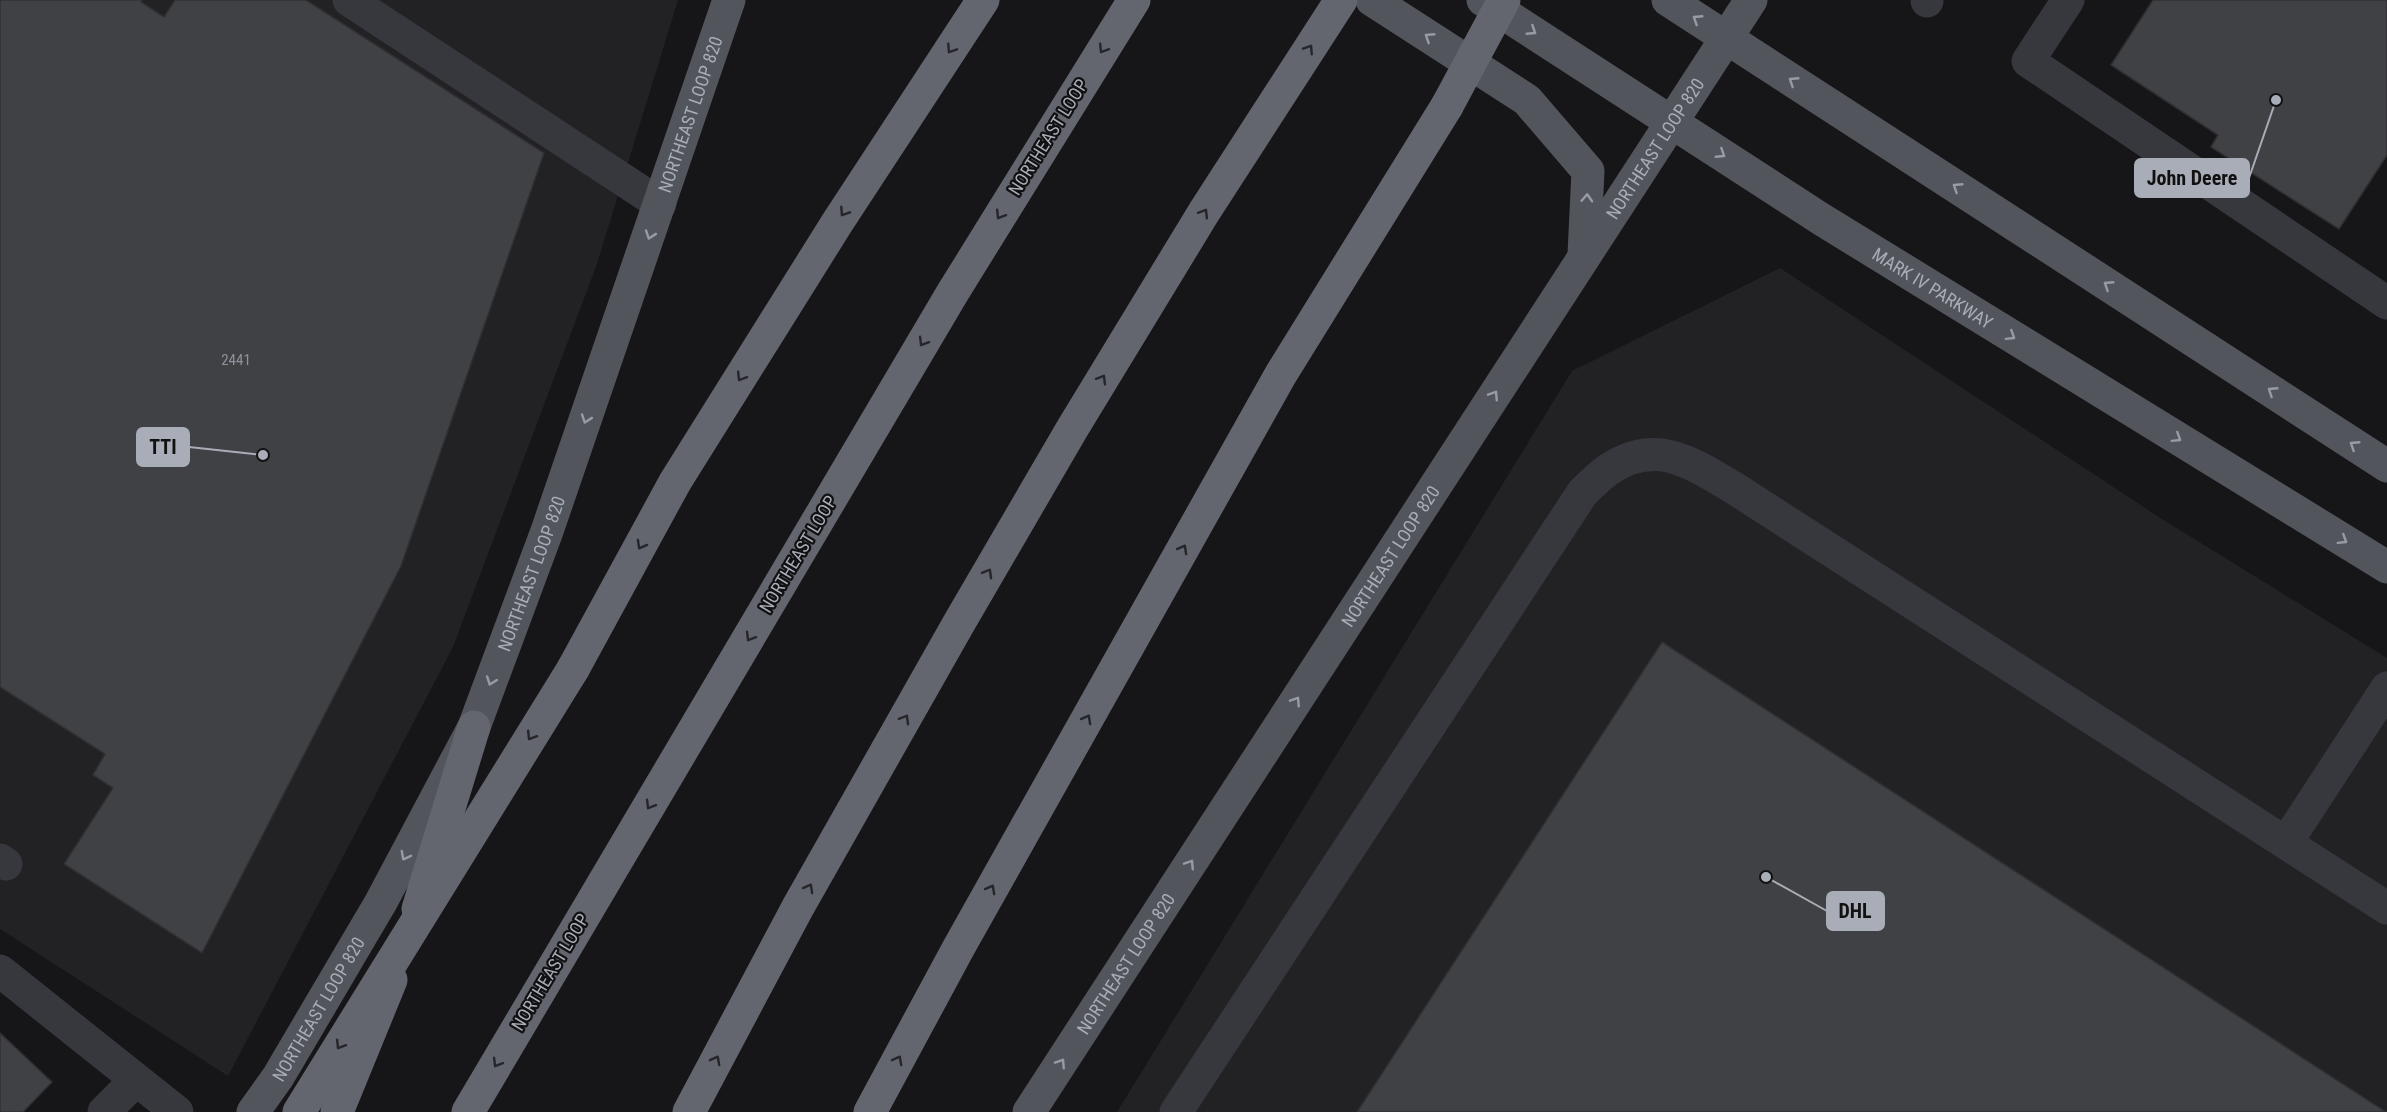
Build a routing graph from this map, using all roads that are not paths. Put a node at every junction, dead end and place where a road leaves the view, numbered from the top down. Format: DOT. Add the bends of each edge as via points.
graph roads {
  1 [pos="349,0"];
  2 [pos="729,0"];
  3 [pos="983,0"];
  4 [pos="1134,0"];
  5 [pos="1372,0"];
  6 [pos="1483,0"];
  7 [pos="1504,0"];
  8 [pos="1668,0"];
  9 [pos="1751,0"];
  10 [pos="2068,0"];
  11 [pos="1334,10"];
  12 [pos="1726,38"];
  13 [pos="1672,122"];
  14 [pos="660,204"];
  15 [pos="1584,256"];
  16 [pos="2384,295"];
  17 [pos="2387,466"];
  18 [pos="2387,567"];
  19 [pos="2387,688"];
  20 [pos="474,727"];
  21 [pos="2286,843"];
  22 [pos="2387,908"];
  23 [pos="0,971"];
  24 [pos="136,1080"];
  25 [pos="104,1112"];
  26 [pos="177,1112"];
  27 [pos="253,1112"];
  28 [pos="299,1112"];
  29 [pos="337,1112"];
  30 [pos="468,1112"];
  31 [pos="689,1112"];
  32 [pos="870,1112"];
  33 [pos="1029,1112"];
  34 [pos="1176,1112"];
  1 -- 14 [label="lane"];
  2 -- 14 [label="main road, NORTHEAST LOOP 820"];
  3 -- 28 [label="highway, one-way, bridge" via="675,482 573,669"];
  4 -- 30 [label="highway, NORTHEAST LOOP, one-way" via="953,292"];
  15 -- 5 [label="main road, one-way" via="1588,171 1527,100"];
  6 -- 13 [label="main road, MARK IV PARKWAY, one-way"];
  32 -- 7 [label="highway, one-way, bridge" via="1281,374 1447,106"];
  12 -- 8 [label="main road, one-way"];
  9 -- 12 [label="main road, NORTHEAST LOOP 820"];
  10 -- 16 [label="lane" via="2028,61"];
  31 -- 11 [label="highway, one-way" via="815,877 1072,429 1204,212"];
  12 -- 13 [label="main road, NORTHEAST LOOP 820"];
  17 -- 12 [label="main road, one-way"];
  13 -- 15 [label="main road, NORTHEAST LOOP 820"];
  13 -- 18 [label="main road, MARK IV PARKWAY, one-way" via="1821,219"];
  14 -- 20 [label="main road, NORTHEAST LOOP 820, one-way" via="547,531"];
  33 -- 15 [label="main road, NORTHEAST LOOP 820, one-way"];
  19 -- 21 [label="lane"];
  20 -- 27 [label="main road, NORTHEAST LOOP 820, one-way" via="381,902 278,1077"];
  20 -- 29 [label="highway" via="417,912"];
  21 -- 22 [label="lane"];
  21 -- 34 [label="lane" via="1724,482 1680,459 1658,453 1631,458 1610,468 1583,492"];
  23 -- 24 [label="lane"];
  24 -- 25 [label="lane"];
  24 -- 26 [label="lane"];
}
